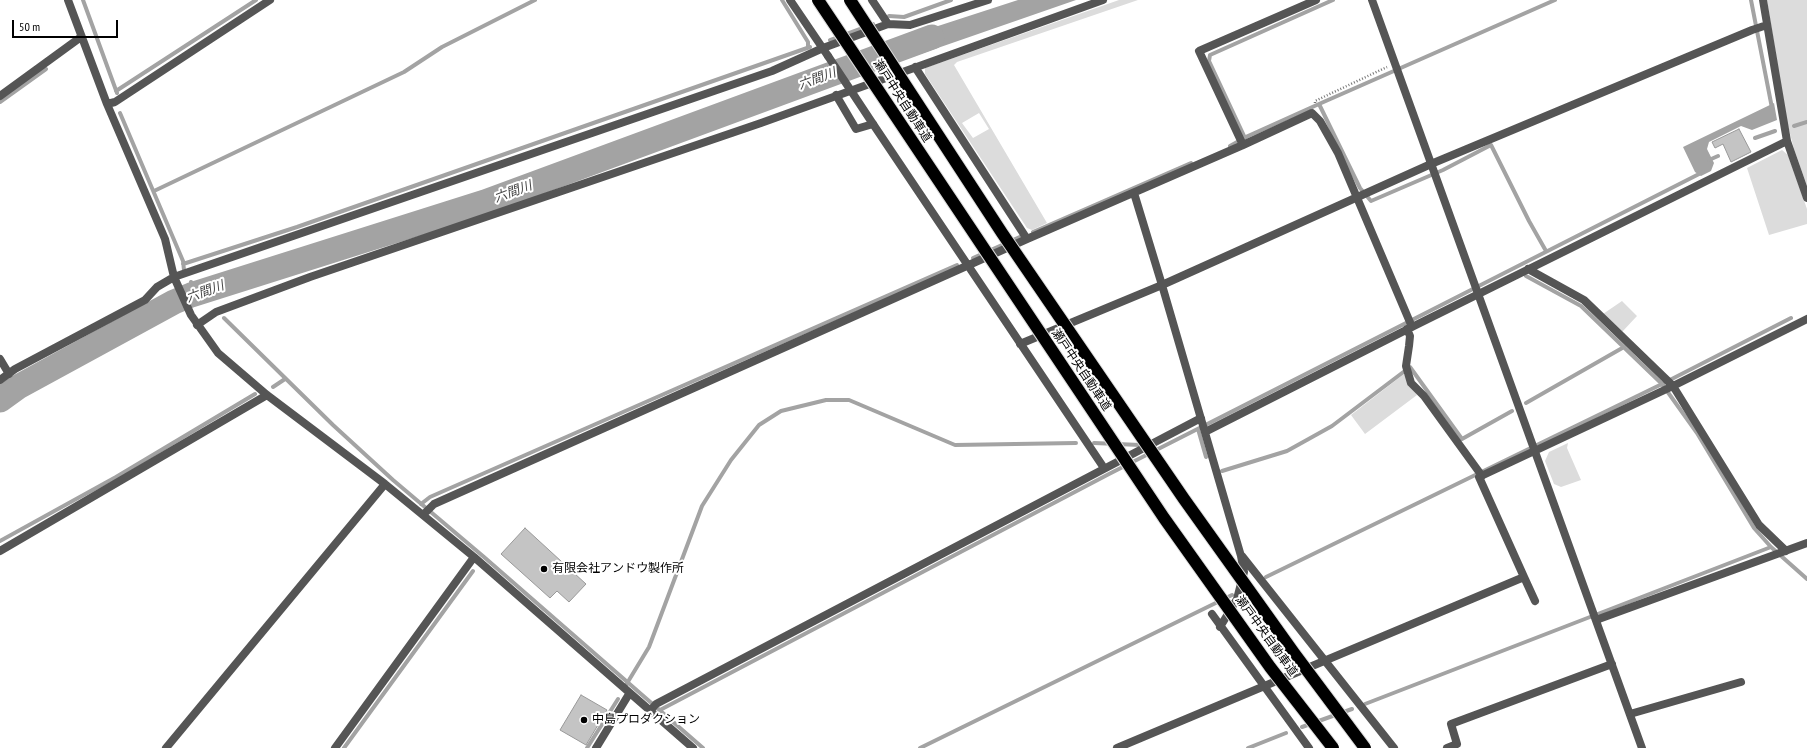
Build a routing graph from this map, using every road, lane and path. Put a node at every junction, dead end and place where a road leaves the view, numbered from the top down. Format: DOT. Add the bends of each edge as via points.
graph roads {
  1 [pos="68,0"];
  2 [pos="270,0"];
  3 [pos="790,0"];
  4 [pos="818,0"];
  5 [pos="850,0"];
  6 [pos="872,0"];
  7 [pos="986,0"];
  8 [pos="1103,0"];
  9 [pos="1316,0"];
  10 [pos="1372,0"];
  11 [pos="1762,0"];
  12 [pos="888,24"];
  13 [pos="1759,27"];
  14 [pos="81,36"];
  15 [pos="823,48"];
  16 [pos="915,67"];
  17 [pos="1396,68"];
  18 [pos="836,95"];
  19 [pos="0,96"];
  20 [pos="107,104"];
  21 [pos="1314,104"];
  22 [pos="873,124"];
  23 [pos="1787,141"];
  24 [pos="1241,142"];
  25 [pos="1433,171"];
  26 [pos="1134,192"];
  27 [pos="1362,195"];
  28 [pos="1807,198"];
  29 [pos="1028,239"];
  30 [pos="968,266"];
  31 [pos="1528,269"];
  32 [pos="176,280"];
  33 [pos="1162,285"];
  34 [pos="1478,293"];
  35 [pos="1807,319"];
  36 [pos="1409,324"];
  37 [pos="197,325"];
  38 [pos="1020,344"];
  39 [pos="0,360"];
  40 [pos="9,374"];
  41 [pos="0,380"];
  42 [pos="1668,385"];
  43 [pos="267,394"];
  44 [pos="1203,426"];
  45 [pos="1533,448"];
  46 [pos="1104,468"];
  47 [pos="1480,473"];
  48 [pos="385,484"];
  49 [pos="426,511"];
  50 [pos="1807,543"];
  51 [pos="0,551"];
  52 [pos="1781,552"];
  53 [pos="1241,556"];
  54 [pos="474,557"];
  55 [pos="1524,577"];
  56 [pos="1535,601"];
  57 [pos="1212,614"];
  58 [pos="1595,617"];
  59 [pos="1220,627"];
  60 [pos="1324,661"];
  61 [pos="1612,664"];
  62 [pos="1741,682"];
  63 [pos="1264,687"];
  64 [pos="629,694"];
  65 [pos="653,708"];
  66 [pos="1630,714"];
  67 [pos="1306,746"];
  68 [pos="166,748"];
  69 [pos="335,748"];
  70 [pos="596,748"];
  71 [pos="693,748"];
  72 [pos="1117,748"];
  73 [pos="1333,748"];
  74 [pos="1365,748"];
  75 [pos="1394,748"];
  76 [pos="1447,748"];
  77 [pos="1642,748"];
  1 -- 14 [label="street"];
  2 -- 20 [label="street" via="115,102"];
  3 -- 15 [label="street"];
  4 -- 73 [label="highway, 瀬戸中央自動車道, bridge" via="1164,518 1270,667"];
  5 -- 74 [label="highway, 瀬戸中央自動車道, bridge" via="1002,233 1179,493"];
  6 -- 12 [label="street"];
  7 -- 12 [label="street" via="910,25"];
  8 -- 16 [label="street"];
  9 -- 24 [label="street" via="1199,51"];
  10 -- 17 [label="street"];
  11 -- 13 [label="street"];
  12 -- 15 [label="street"];
  13 -- 23 [label="street"];
  13 -- 25 [label="street"];
  14 -- 19 [label="street"];
  14 -- 20 [label="street"];
  15 -- 22 [label="street, bridge"];
  15 -- 32 [label="street" via="772,71"];
  16 -- 18 [label="street"];
  16 -- 29 [label="street"];
  17 -- 21 [label="path" via="1315,101"];
  17 -- 25 [label="street"];
  18 -- 22 [label="street" via="856,129"];
  18 -- 37 [label="street" via="310,277 216,312"];
  20 -- 32 [label="street" via="165,239"];
  22 -- 30 [label="street"];
  23 -- 28 [label="street"];
  23 -- 31 [label="street"];
  24 -- 26 [label="street"];
  24 -- 27 [label="street" via="1312,113 1320,121"];
  25 -- 27 [label="street"];
  25 -- 34 [label="street"];
  26 -- 29 [label="street"];
  26 -- 33 [label="street"];
  27 -- 33 [label="street"];
  27 -- 36 [label="street"];
  29 -- 30 [label="street"];
  30 -- 38 [label="street"];
  30 -- 49 [label="street"];
  31 -- 34 [label="street"];
  31 -- 42 [label="street" via="1584,300"];
  32 -- 37 [label="street"];
  32 -- 40 [label="street" via="157,287 145,300"];
  33 -- 38 [label="street"];
  33 -- 44 [label="street"];
  34 -- 36 [label="street"];
  34 -- 45 [label="street"];
  35 -- 42 [label="street"];
  36 -- 44 [label="street"];
  36 -- 47 [label="street" via="1407,369 1411,383 1424,396"];
  37 -- 43 [label="street" via="218,353"];
  38 -- 46 [label="street"];
  39 -- 40 [label="street"];
  40 -- 41 [label="street"];
  42 -- 45 [label="street"];
  42 -- 52 [label="street" via="1759,525"];
  43 -- 48 [label="street"];
  43 -- 51 [label="street"];
  44 -- 46 [label="street"];
  44 -- 53 [label="street"];
  45 -- 47 [label="street"];
  45 -- 58 [label="street"];
  46 -- 65 [label="street"];
  47 -- 55 [label="street" via="1479,477"];
  48 -- 49 [label="street"];
  48 -- 68 [label="street"];
  49 -- 54 [label="street"];
  50 -- 52 [label="street"];
  52 -- 58 [label="street"];
  53 -- 59 [label="street" via="1244,572 1237,599"];
  53 -- 60 [label="street"];
  54 -- 64 [label="street"];
  54 -- 69 [label="street"];
  55 -- 56 [label="street"];
  55 -- 60 [label="street"];
  57 -- 59 [label="street"];
  58 -- 61 [label="street"];
  59 -- 63 [label="street"];
  60 -- 63 [label="street"];
  60 -- 75 [label="street"];
  61 -- 66 [label="street"];
  61 -- 76 [label="street" via="1451,724 1456,744"];
  62 -- 66 [label="street"];
  63 -- 67 [label="street"];
  63 -- 72 [label="street"];
  64 -- 65 [label="street"];
  64 -- 70 [label="street"];
  65 -- 71 [label="street"];
  66 -- 77 [label="street"];
}
